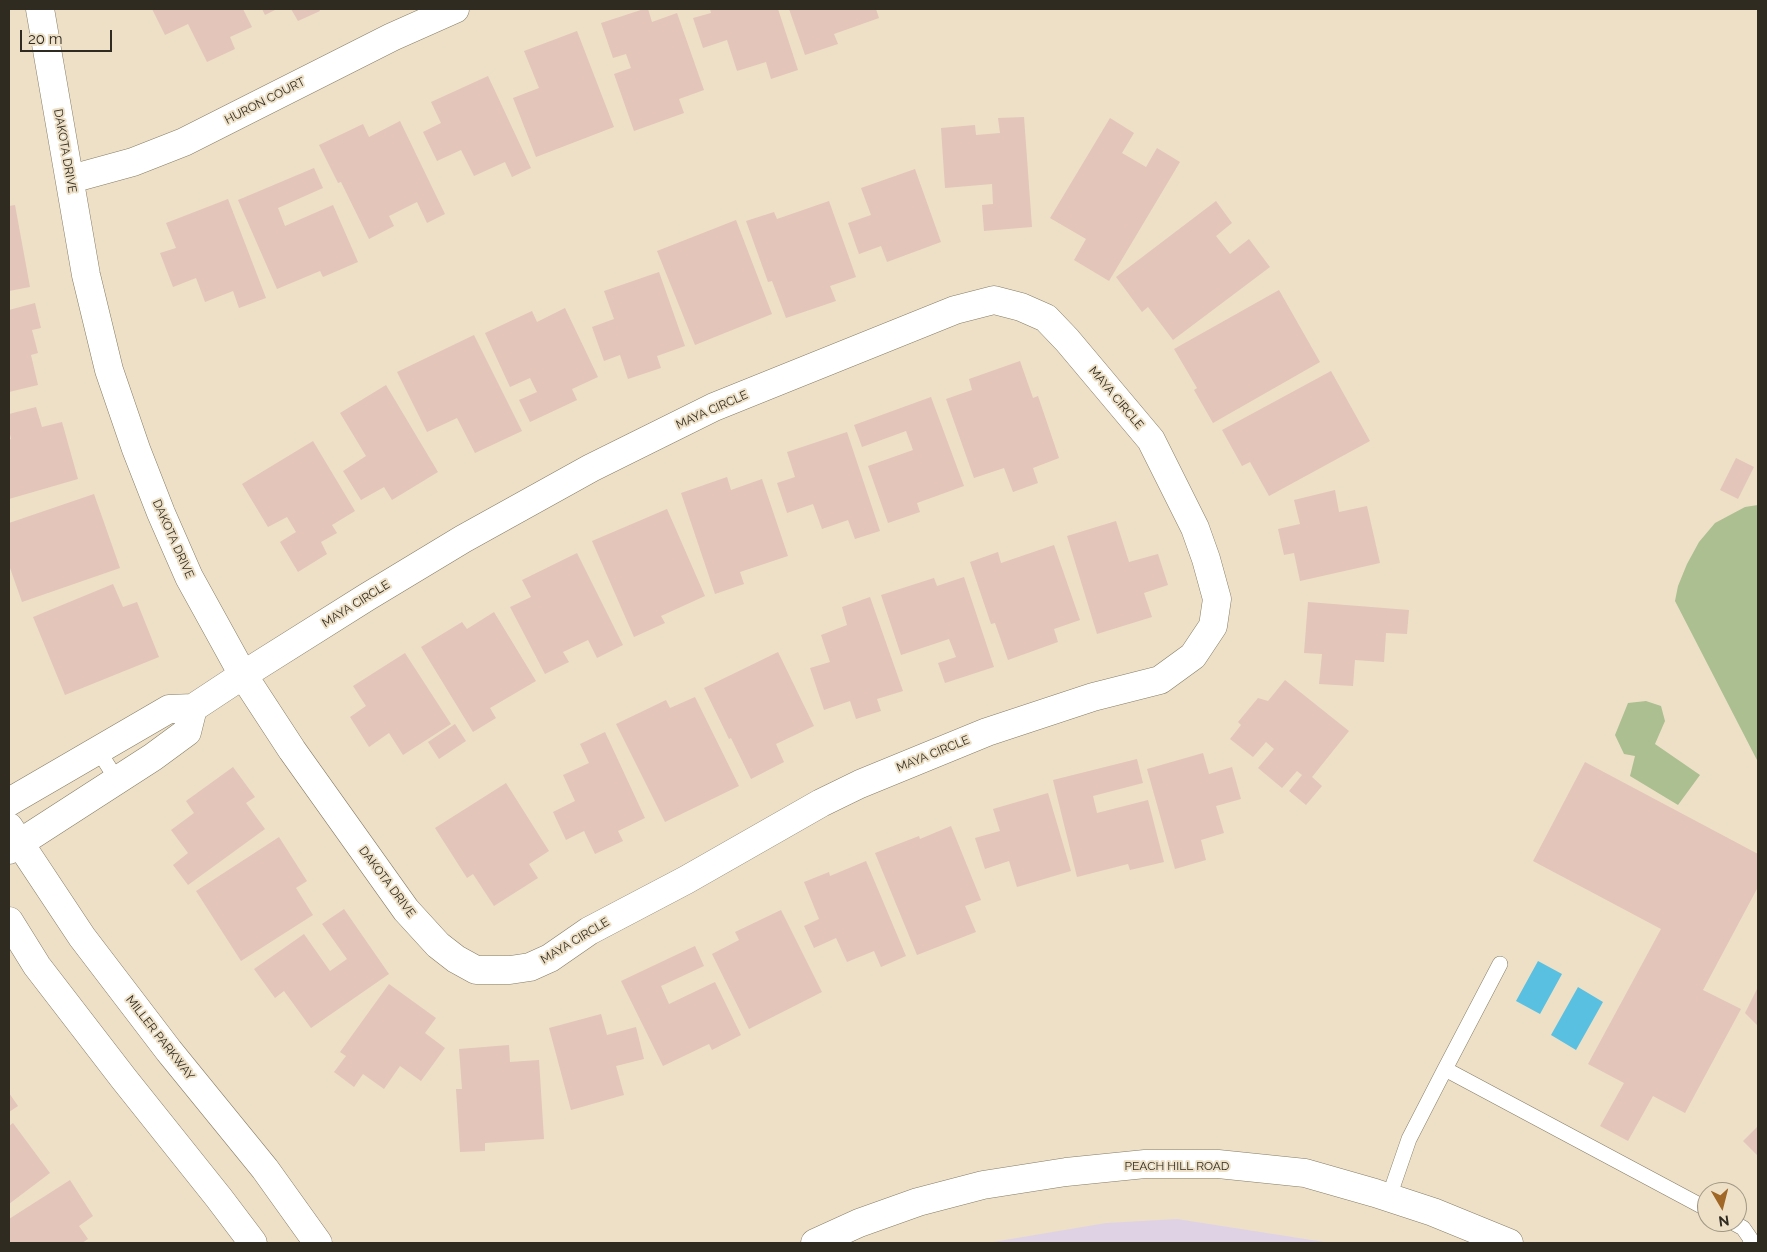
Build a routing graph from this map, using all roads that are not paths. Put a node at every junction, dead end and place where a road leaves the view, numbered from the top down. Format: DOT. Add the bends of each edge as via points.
graph roads {
  1 [pos="40,9"];
  2 [pos="455,9"];
  3 [pos="70,179"];
  4 [pos="243,675"];
  5 [pos="193,708"];
  6 [pos="98,750"];
  7 [pos="117,780"];
  8 [pos="9,802"];
  9 [pos="12,840"];
  10 [pos="9,921"];
  11 [pos="1500,964"];
  12 [pos="493,969"];
  13 [pos="1445,1070"];
  14 [pos="1388,1197"];
  15 [pos="1697,1204"];
  16 [pos="253,1243"];
  17 [pos="318,1243"];
  18 [pos="815,1243"];
  19 [pos="1509,1243"];
  1 -- 3 [label="street, DAKOTA DRIVE"];
  2 -- 3 [label="street, HURON COURT" via="392,37 184,142 133,162"];
  3 -- 4 [label="street, DAKOTA DRIVE" via="86,275 110,370 136,449 189,577"];
  4 -- 5 [label="street, MAYA CIRCLE"];
  4 -- 12 [label="street, DAKOTA DRIVE" via="406,910 456,960 476,970"];
  4 -- 12 [label="street, MAYA CIRCLE" via="463,539 591,468 714,407 955,310 994,300 1046,318 1067,340 1151,440 1195,528 1217,599 1213,626 1193,656 1160,680 1093,697 987,732 860,784 589,931 550,958 530,967"];
  5 -- 6 [label="street, MAYA CIRCLE" via="169,709"];
  5 -- 7 [label="street" via="187,732"];
  6 -- 7 [label="lane"];
  6 -- 8 [label="street, MAYA CIRCLE"];
  7 -- 9 [label="street"];
  9 -- 17 [label="street, MILLER PARKWAY" via="82,937"];
  10 -- 16 [label="street" via="37,966"];
  11 -- 13 [label="lane"];
  13 -- 14 [label="lane" via="1409,1140"];
  13 -- 15 [label="lane"];
  14 -- 18 [label="street, PEACH HILL ROAD" via="1305,1173 1218,1164 1145,1164 983,1185 918,1202"];
  14 -- 19 [label="street, PEACH HILL ROAD"];
}
